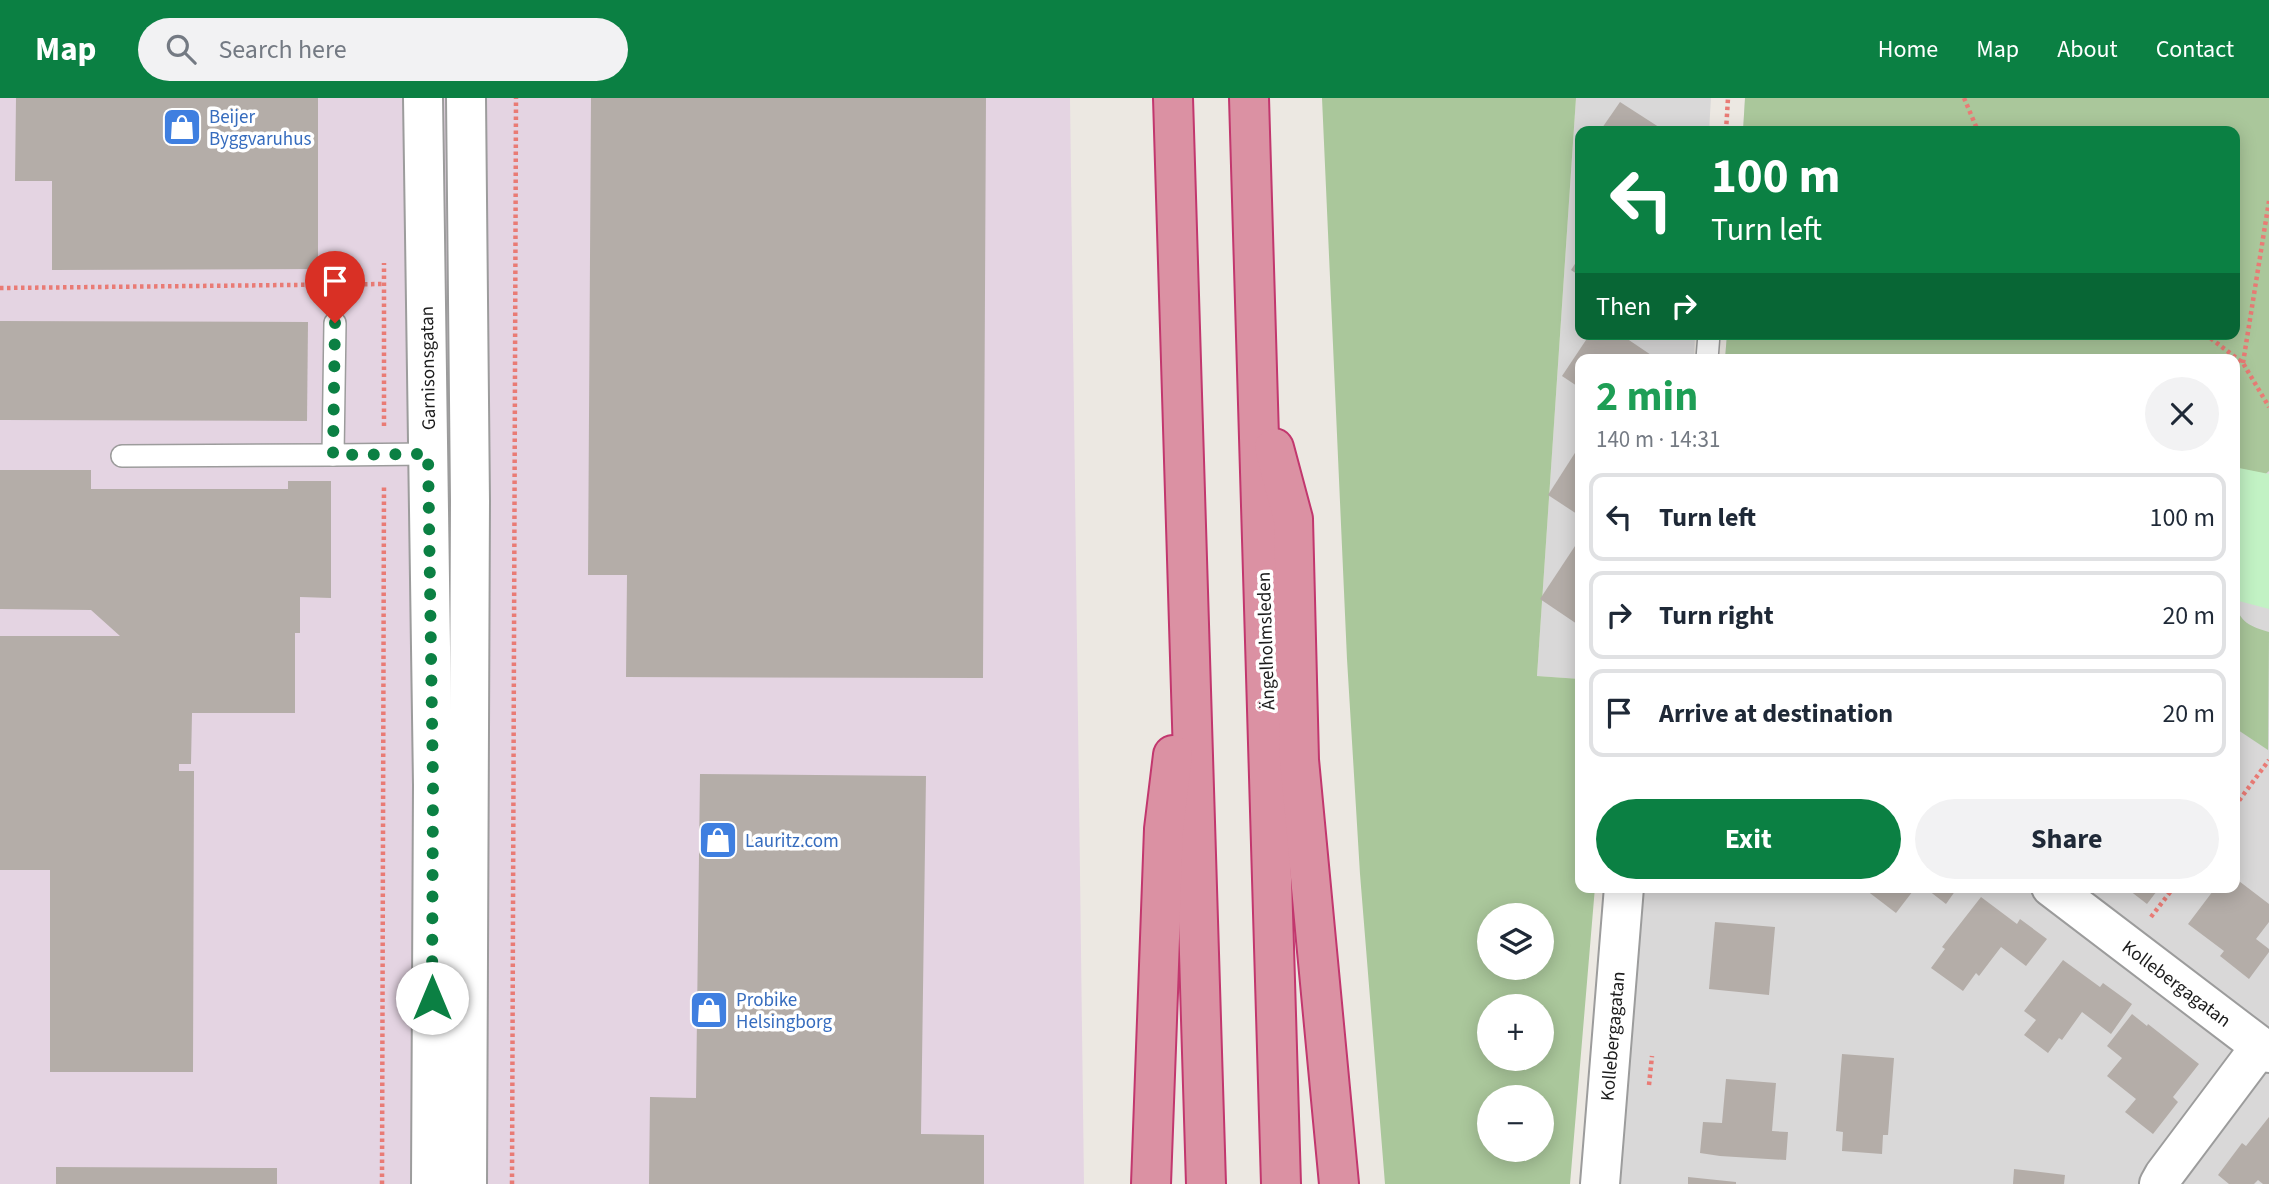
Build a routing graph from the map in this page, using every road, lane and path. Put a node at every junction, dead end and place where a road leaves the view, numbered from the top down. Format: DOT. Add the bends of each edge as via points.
graph roads {
  1 [pos="423,98"];
  2 [pos="467,98"];
  3 [pos="516,98"];
  4 [pos="1173,98"];
  5 [pos="1249,98"];
  6 [pos="1728,98"];
  7 [pos="1964,98"];
  8 [pos="1726,126"];
  9 [pos="1976,126"];
  10 [pos="2269,201"];
  11 [pos="384,258"];
  12 [pos="384,285"];
  13 [pos="0,288"];
  14 [pos="335,323"];
  15 [pos="2213,340"];
  16 [pos="2231,354"];
  17 [pos="2240,361"];
  18 [pos="2243,363"];
  19 [pos="1257,381"];
  20 [pos="2269,407"];
  21 [pos="384,437"];
  22 [pos="428,454"];
  23 [pos="333,455"];
  24 [pos="122,456"];
  25 [pos="384,478"];
  26 [pos="1189,624"];
  27 [pos="2269,760"];
  28 [pos="2240,799"];
  29 [pos="1624,893"];
  30 [pos="2059,893"];
  31 [pos="2265,1050"];
  32 [pos="382,1184"];
  33 [pos="431,1184"];
  34 [pos="467,1184"];
  35 [pos="512,1184"];
  36 [pos="1151,1184"];
  37 [pos="1206,1184"];
  38 [pos="1282,1184"];
  39 [pos="1339,1184"];
  40 [pos="1601,1184"];
  41 [pos="2159,1184"];
  1 -- 22 [label="street, Garnisonsgatan"];
  2 -- 34 [label="street"];
  3 -- 35 [label="path"];
  4 -- 26 [label="highway"];
  5 -- 19 [label="highway, Ängelholmsleden"];
  6 -- 8 [label="path"];
  7 -- 9 [label="path"];
  10 -- 18 [label="path"];
  11 -- 12 [label="path"];
  12 -- 13 [label="path"];
  12 -- 21 [label="path"];
  14 -- 23 [label="lane"];
  15 -- 16 [label="path"];
  17 -- 18 [label="path"];
  18 -- 20 [label="path"];
  19 -- 38 [label="highway, Ängelholmsleden"];
  19 -- 39 [label="highway" via="1293,519 1299,760"];
  22 -- 23 [label="lane"];
  22 -- 33 [label="street, Garnisonsgatan" via="433,785"];
  23 -- 24 [label="lane"];
  25 -- 32 [label="path"];
  26 -- 36 [label="highway" via="1164,830"];
  26 -- 37 [label="highway"];
  27 -- 28 [label="path"];
  29 -- 40 [label="street, Kollebergagatan"];
  30 -- 31 [label="street, Kollebergagatan"];
  31 -- 41 [label="street"];
}
